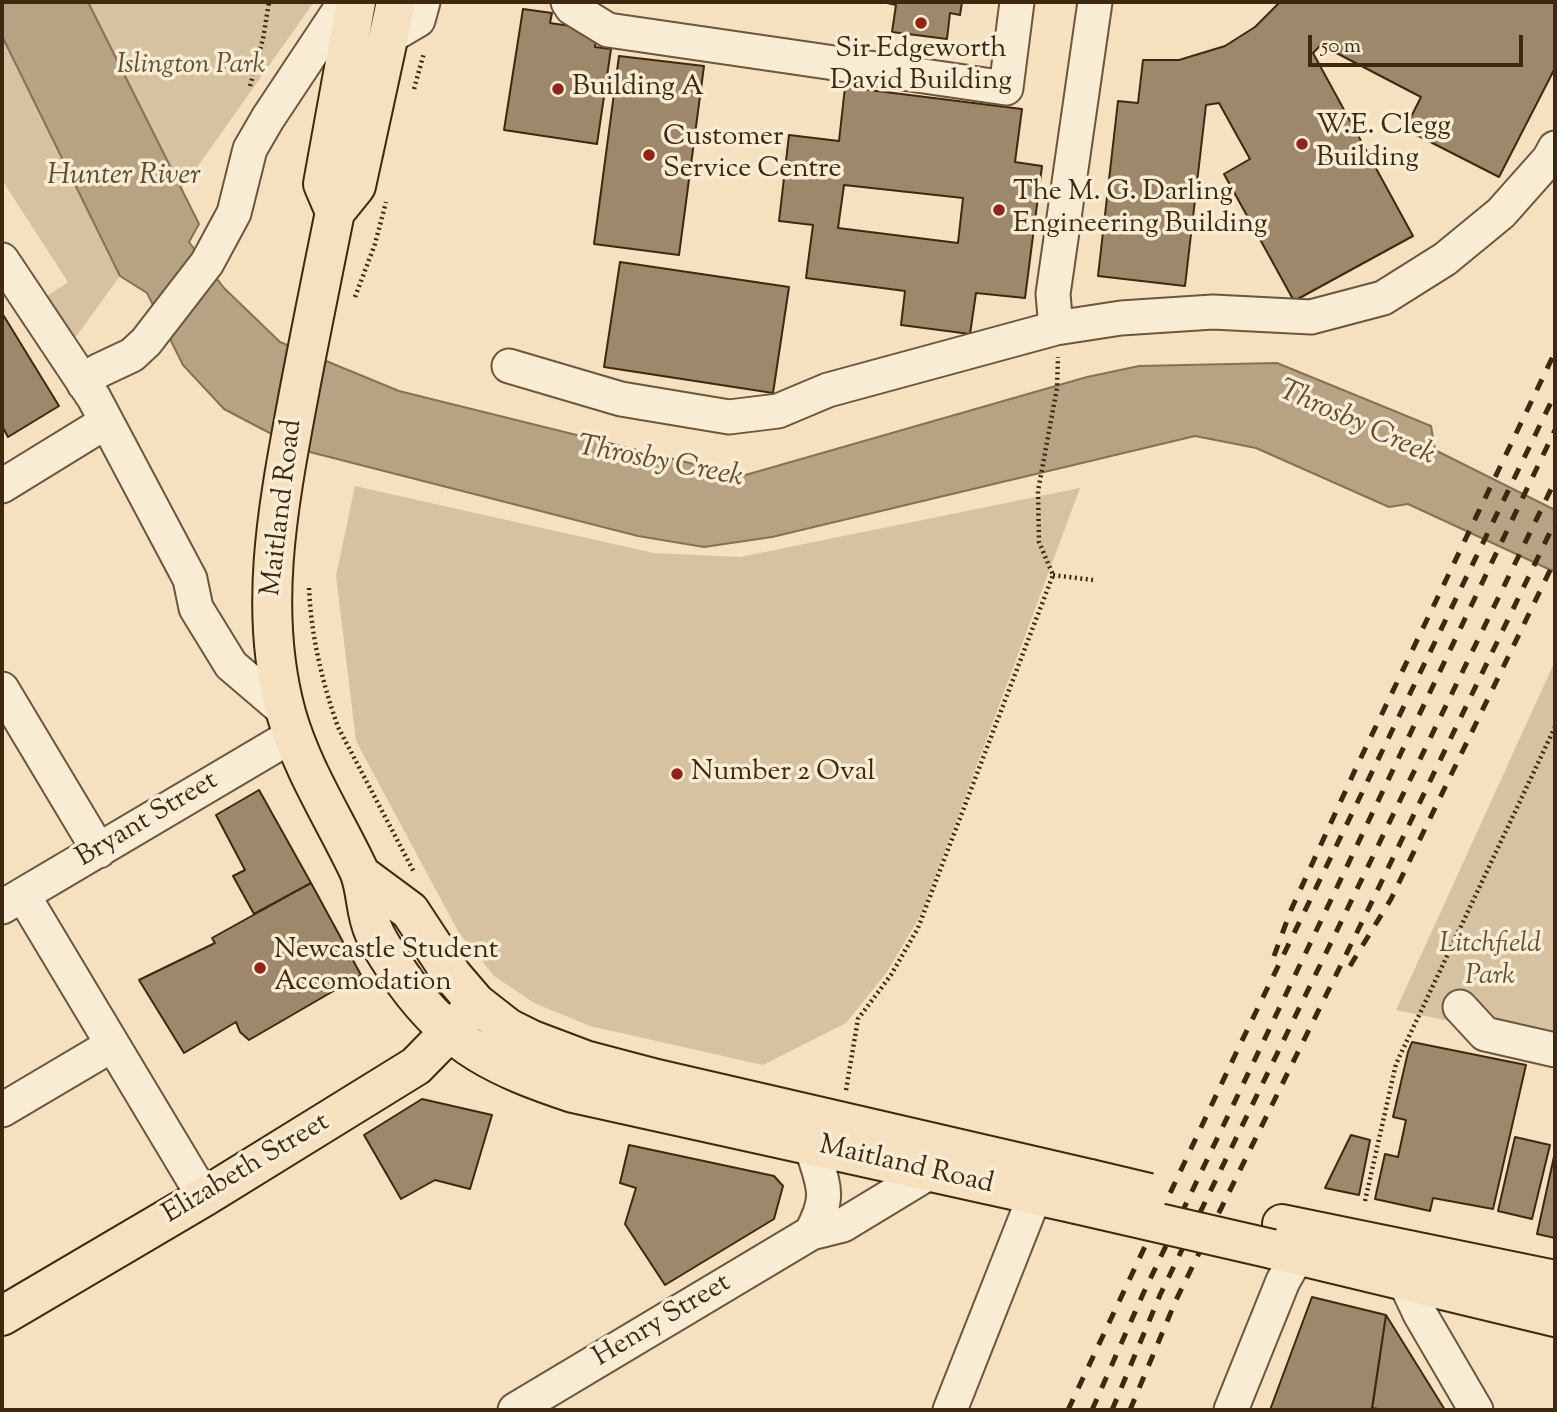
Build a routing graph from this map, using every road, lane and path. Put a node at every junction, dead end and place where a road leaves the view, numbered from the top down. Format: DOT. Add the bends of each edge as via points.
graph roads {
  1 [pos="345,2"];
  2 [pos="356,2"];
  3 [pos="423,2"];
  4 [pos="568,2"];
  5 [pos="1017,2"];
  6 [pos="1095,2"];
  7 [pos="392,20"];
  8 [pos="1555,148"];
  9 [pos="335,212"];
  10 [pos="2,260"];
  11 [pos="1056,328"];
  12 [pos="509,366"];
  13 [pos="84,384"];
  14 [pos="1057,388"];
  15 [pos="106,422"];
  16 [pos="2,486"];
  17 [pos="1054,575"];
  18 [pos="1093,580"];
  19 [pos="308,582"];
  20 [pos="4,699"];
  21 [pos="289,724"];
  22 [pos="1555,727"];
  23 [pos="99,851"];
  24 [pos="360,874"];
  25 [pos="419,882"];
  26 [pos="12,901"];
  27 [pos="475,1003"];
  28 [pos="1460,1007"];
  29 [pos="450,1034"];
  30 [pos="112,1045"];
  31 [pos="1555,1050"];
  32 [pos="846,1091"];
  33 [pos="2,1110"];
  34 [pos="811,1145"];
  35 [pos="932,1171"];
  36 [pos="1083,1191"];
  37 [pos="1035,1195"];
  38 [pos="204,1196"];
  39 [pos="1365,1201"];
  40 [pos="811,1233"];
  41 [pos="1284,1243"];
  42 [pos="1555,1280"];
  43 [pos="1405,1282"];
  44 [pos="2,1316"];
  45 [pos="1555,1317"];
  46 [pos="515,1410"];
  47 [pos="950,1410"];
  48 [pos="1231,1410"];
  49 [pos="1476,1410"];
  1 -- 13 [label="street" via="250,149 234,213 207,263 146,342"];
  2 -- 9 [label="main road" via="323,184"];
  3 -- 7 [label="street, Maitland Road" via="418,20"];
  4 -- 5 [label="street" via="608,30 1006,88"];
  6 -- 11 [label="street" via="1053,295"];
  7 -- 9 [label="main road, Maitland Road" via="356,186"];
  8 -- 11 [label="street" via="1501,213 1445,259 1382,298 1311,317 1213,312"];
  9 -- 21 [label="main road, Maitland Road" via="274,536 274,645"];
  10 -- 13 [label="street"];
  11 -- 12 [label="street" via="828,390 778,411 729,417 621,399"];
  13 -- 15 [label="street"];
  14 -- 17 [label="path" via="1038,491 1038,542"];
  15 -- 16 [label="street"];
  15 -- 21 [label="street" via="190,579 196,608 231,665"];
  17 -- 18 [label="path"];
  17 -- 32 [label="path" via="918,928 858,1019"];
  19 -- 25 [label="path" via="312,626 338,727"];
  20 -- 23 [label="street"];
  21 -- 23 [label="street, Bryant Street"];
  21 -- 24 [label="main road, Maitland Road" via="320,799"];
  22 -- 39 [label="path" via="1396,1064"];
  23 -- 26 [label="street, Bryant Street"];
  24 -- 27 [label="main road, Maitland Road" via="410,911"];
  24 -- 29 [label="main road, Maitland Road" via="373,931 422,1005"];
  26 -- 30 [label="street"];
  27 -- 29 [label="main road, Elizabeth Street"];
  27 -- 36 [label="main road, Maitland Road" via="508,1028 585,1060"];
  28 -- 31 [label="street" via="1485,1034"];
  29 -- 34 [label="main road, Maitland Road" via="495,1063 573,1093"];
  29 -- 38 [label="main road, Elizabeth Street" via="416,1066"];
  30 -- 33 [label="street"];
  30 -- 38 [label="street"];
  34 -- 35 [label="main road, Maitland Road"];
  34 -- 40 [label="street" via="825,1198"];
  35 -- 37 [label="main road, Maitland Road"];
  35 -- 40 [label="street, Henry Street" via="843,1224"];
  36 -- 37 [label="main road, Maitland Road"];
  36 -- 41 [label="main road, Maitland Road, bridge"];
  37 -- 47 [label="street"];
  38 -- 44 [label="main road, Elizabeth Street"];
  40 -- 46 [label="street, Henry Street"];
  41 -- 42 [label="main road, Maitland Road"];
  41 -- 43 [label="main road, Maitland Road"];
  41 -- 48 [label="street" via="1283,1281"];
  43 -- 45 [label="main road, Maitland Road"];
  43 -- 49 [label="street"];
}
